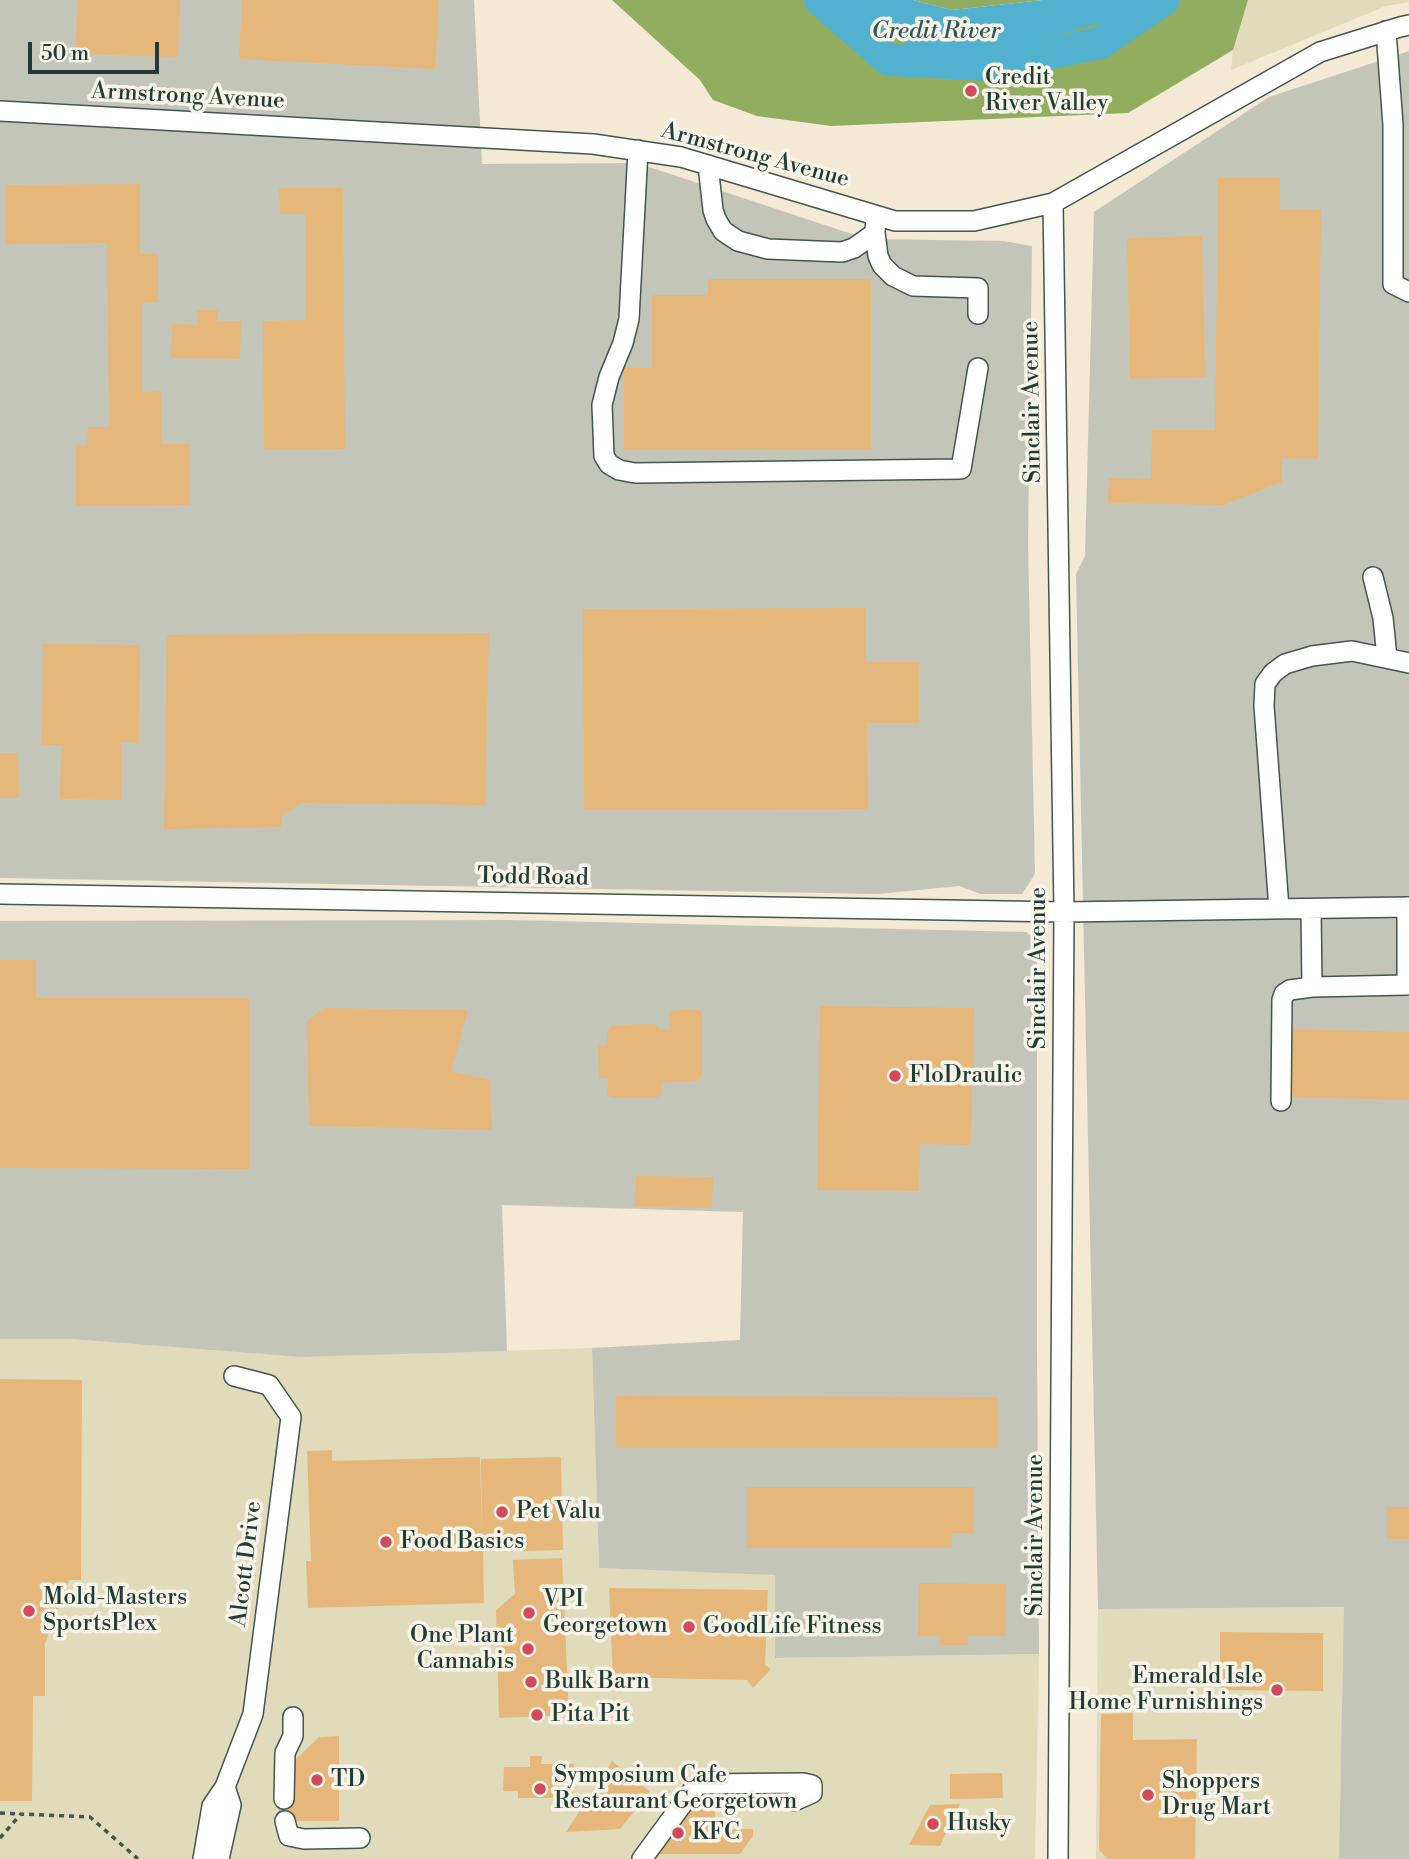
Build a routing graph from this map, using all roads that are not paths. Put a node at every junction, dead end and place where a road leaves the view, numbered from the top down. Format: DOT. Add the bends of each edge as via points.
graph roads {
  1 [pos="1409,25"];
  2 [pos="1386,31"];
  3 [pos="1401,104"];
  4 [pos="0,111"];
  5 [pos="638,150"];
  6 [pos="708,165"];
  7 [pos="1053,203"];
  8 [pos="875,224"];
  9 [pos="1409,292"];
  10 [pos="978,314"];
  11 [pos="978,368"];
  12 [pos="1373,577"];
  13 [pos="1387,658"];
  14 [pos="1409,663"];
  15 [pos="0,894"];
  16 [pos="1408,907"];
  17 [pos="1279,909"];
  18 [pos="1311,909"];
  19 [pos="1065,912"];
  20 [pos="1312,987"];
  21 [pos="1281,1101"];
  22 [pos="234,1376"];
  23 [pos="293,1717"];
  24 [pos="225,1787"];
  25 [pos="284,1799"];
  26 [pos="794,1801"];
  27 [pos="285,1821"];
  28 [pos="360,1839"];
  29 [pos="202,1859"];
  30 [pos="219,1859"];
  31 [pos="642,1859"];
  32 [pos="1058,1859"];
  1 -- 2 [label="street, Armstrong Avenue"];
  2 -- 3 [label="street"];
  2 -- 7 [label="street, Armstrong Avenue" via="1320,52"];
  3 -- 9 [label="street" via="1393,284"];
  4 -- 5 [label="street, Armstrong Avenue"];
  5 -- 6 [label="street, Armstrong Avenue"];
  5 -- 11 [label="street" via="629,319 603,405 604,456 609,464 635,472 961,468"];
  6 -- 8 [label="street, Armstrong Avenue"];
  6 -- 8 [label="street" via="716,219 723,231 738,241 768,249 842,251 854,248"];
  7 -- 8 [label="street, Armstrong Avenue" via="974,221"];
  7 -- 19 [label="street, Sinclair Avenue"];
  8 -- 10 [label="street" via="878,256 893,276 914,286 978,288"];
  12 -- 13 [label="street"];
  13 -- 14 [label="street"];
  13 -- 17 [label="street" via="1353,651 1312,656 1285,664 1265,684"];
  15 -- 19 [label="street, Todd Road"];
  16 -- 18 [label="street, Todd Road"];
  16 -- 20 [label="street" via="1407,985"];
  17 -- 18 [label="street, Todd Road"];
  17 -- 19 [label="street, Todd Road"];
  18 -- 20 [label="street"];
  19 -- 32 [label="street, Sinclair Avenue"];
  20 -- 21 [label="street" via="1290,990 1282,1000"];
  22 -- 24 [label="street, Alcott Drive" via="269,1385 291,1417 253,1714"];
  23 -- 25 [label="street" via="293,1736 285,1753"];
  24 -- 29 [label="street, Alcott Drive" via="212,1806"];
  24 -- 30 [label="street, Alcott Drive" via="231,1805"];
  26 -- 31 [label="street" via="812,1793 812,1785 699,1784"];
  27 -- 28 [label="street" via="289,1836"];
}
